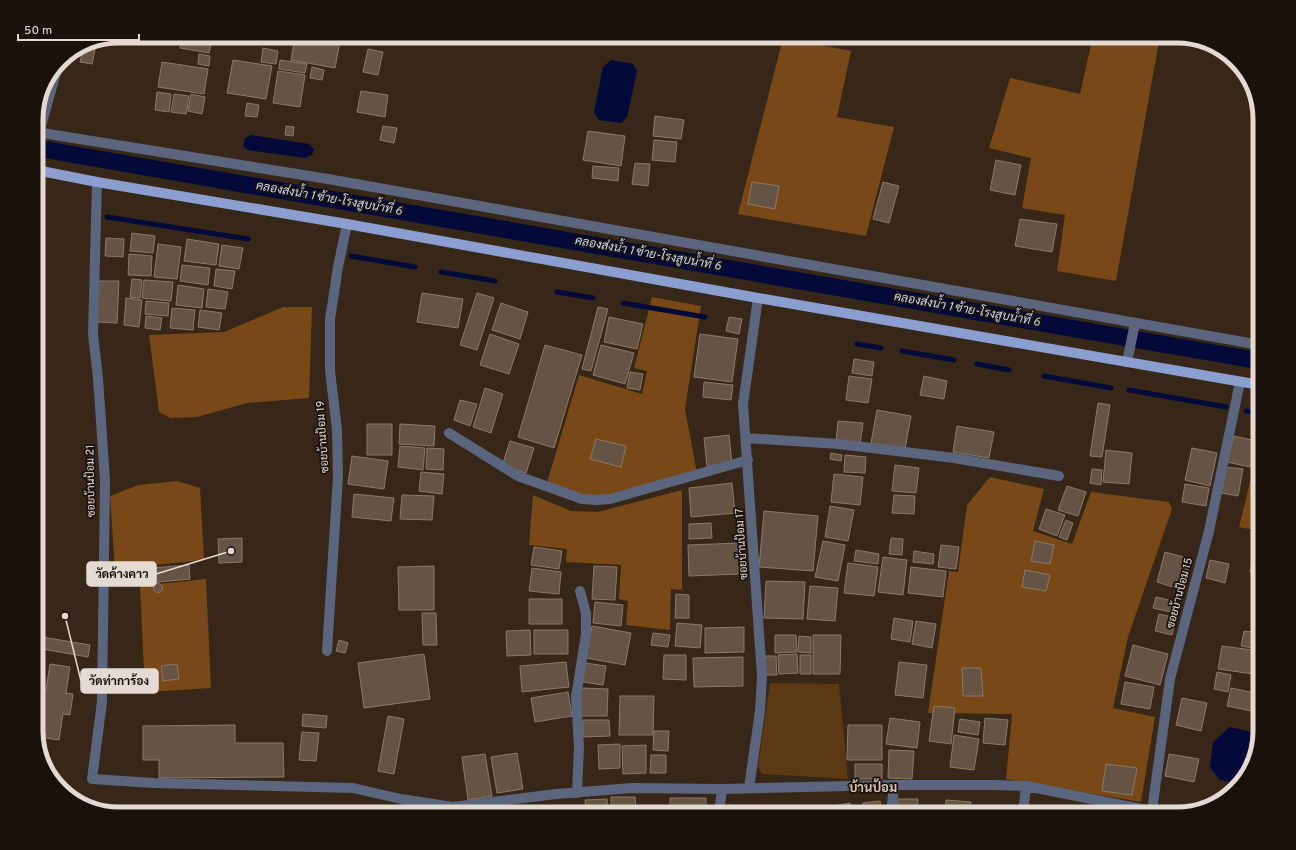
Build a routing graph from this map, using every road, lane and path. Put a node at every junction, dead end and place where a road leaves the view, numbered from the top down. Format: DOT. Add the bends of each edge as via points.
graph roads {
  1 [pos="54,80"];
  2 [pos="43,116"];
  3 [pos="43,134"];
  4 [pos="43,171"];
  5 [pos="97,182"];
  6 [pos="347,224"];
  7 [pos="758,298"];
  8 [pos="1134,328"];
  9 [pos="1253,344"];
  10 [pos="1127,362"];
  11 [pos="1240,382"];
  12 [pos="1253,384"];
  13 [pos="449,433"];
  14 [pos="746,438"];
  15 [pos="748,460"];
  16 [pos="1059,476"];
  17 [pos="580,592"];
  18 [pos="327,651"];
  19 [pos="894,785"];
  20 [pos="1026,786"];
  21 [pos="749,788"];
  22 [pos="722,789"];
  23 [pos="577,793"];
  24 [pos="504,801"];
  25 [pos="504,807"];
  26 [pos="720,807"];
  27 [pos="892,807"];
  28 [pos="1024,807"];
  29 [pos="1132,807"];
  30 [pos="1153,807"];
  1 -- 2 [label="street"];
  3 -- 8 [label="street" via="328,179"];
  4 -- 5 [label="main road"];
  5 -- 6 [label="main road"];
  5 -- 24 [label="street, ซอยบ้านป้อม 21" via="93,334 105,480 102,702 92,779 352,788 453,807"];
  6 -- 7 [label="main road"];
  6 -- 18 [label="street, ซอยบ้านป้อม 19" via="330,319 330,370 337,430 338,477"];
  7 -- 10 [label="main road"];
  7 -- 14 [label="street, ซอยบ้านป้อม 17" via="743,404"];
  8 -- 9 [label="street"];
  8 -- 10 [label="street"];
  10 -- 11 [label="main road"];
  11 -- 12 [label="main road"];
  11 -- 30 [label="street, ซอยบ้านป้อม 15" via="1209,531 1170,679"];
  13 -- 15 [label="street" via="518,476 582,499 610,499"];
  14 -- 15 [label="street, ซอยบ้านป้อม 17"];
  14 -- 16 [label="street" via="839,444 924,454"];
  15 -- 21 [label="street, ซอยบ้านป้อม 17" via="762,676 760,711"];
  17 -- 23 [label="street" via="586,613 586,634 576,697 579,747"];
  19 -- 20 [label="street"];
  19 -- 21 [label="street"];
  19 -- 27 [label="street"];
  20 -- 28 [label="street"];
  20 -- 29 [label="street"];
  21 -- 22 [label="street"];
  22 -- 23 [label="street" via="632,788"];
  22 -- 26 [label="street"];
  23 -- 24 [label="street"];
  24 -- 25 [label="street"];
}
